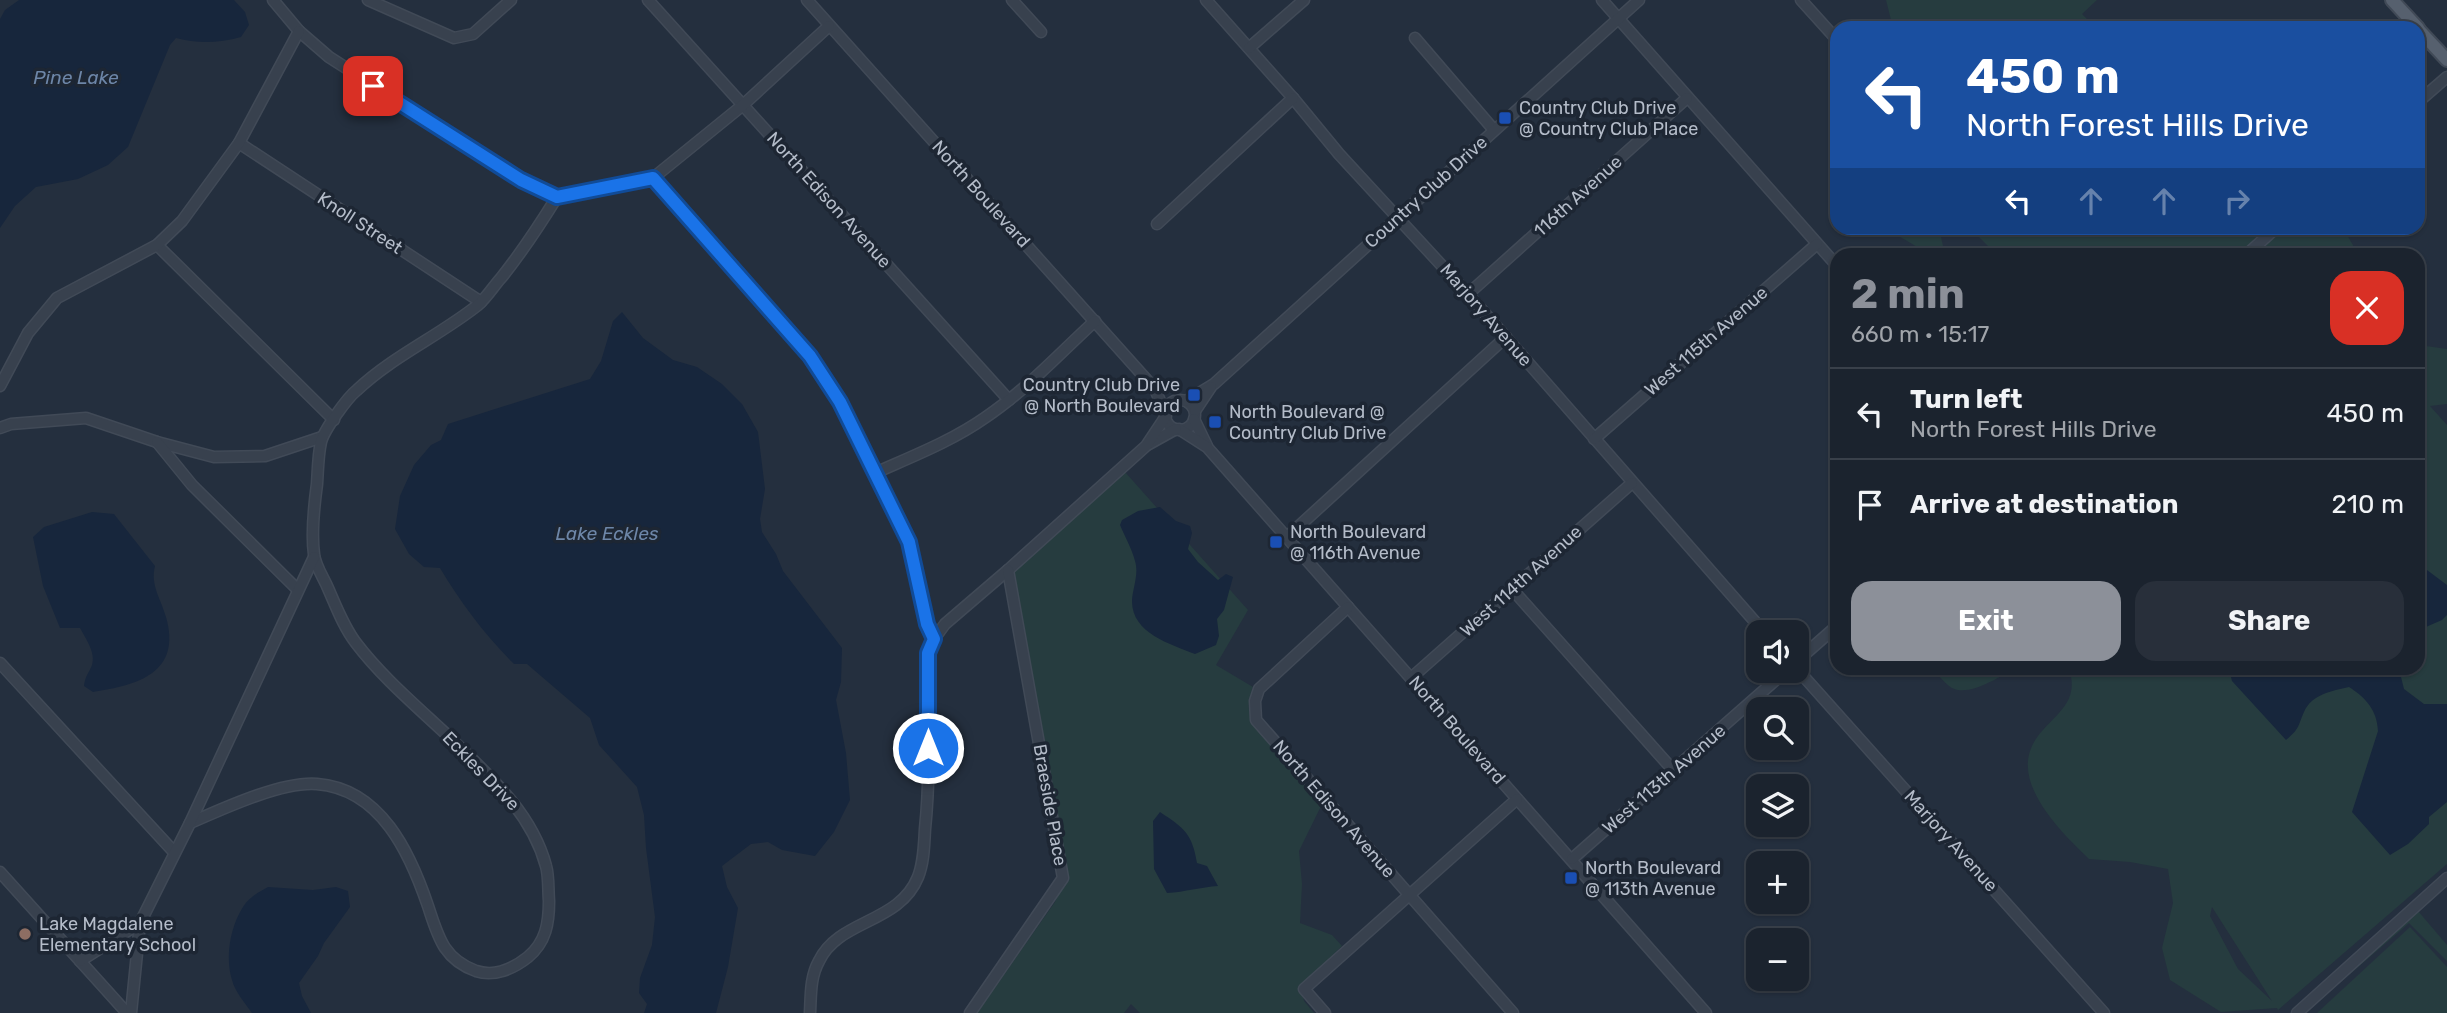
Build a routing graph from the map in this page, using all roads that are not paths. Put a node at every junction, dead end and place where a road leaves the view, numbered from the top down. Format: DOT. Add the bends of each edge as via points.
graph roads {
  1 [pos="273,0"];
  2 [pos="368,0"];
  3 [pos="511,0"];
  4 [pos="648,0"];
  5 [pos="807,0"];
  6 [pos="1012,0"];
  7 [pos="1206,0"];
  8 [pos="1304,0"];
  9 [pos="1602,0"];
  10 [pos="1639,0"];
  11 [pos="1801,0"];
  12 [pos="2392,0"];
  13 [pos="1618,19"];
  14 [pos="2411,21"];
  15 [pos="830,26"];
  16 [pos="299,31"];
  17 [pos="1041,32"];
  18 [pos="1830,32"];
  19 [pos="2425,36"];
  20 [pos="1415,38"];
  21 [pos="1249,48"];
  22 [pos="2447,60"];
  23 [pos="2447,77"];
  24 [pos="2425,96"];
  25 [pos="1293,98"];
  26 [pos="1687,98"];
  27 [pos="743,105"];
  28 [pos="1494,130"];
  29 [pos="239,143"];
  30 [pos="653,178"];
  31 [pos="557,197"];
  32 [pos="1398,217"];
  33 [pos="1157,224"];
  34 [pos="2268,235"];
  35 [pos="1817,244"];
  36 [pos="157,245"];
  37 [pos="2254,248"];
  38 [pos="1830,258"];
  39 [pos="1468,294"];
  40 [pos="481,302"];
  41 [pos="1096,321"];
  42 [pos="1506,337"];
  43 [pos="1214,384"];
  44 [pos="0,386"];
  45 [pos="1155,389"];
  46 [pos="1009,400"];
  47 [pos="1182,400"];
  48 [pos="1166,415"];
  49 [pos="1195,415"];
  50 [pos="334,420"];
  51 [pos="0,428"];
  52 [pos="1178,429"];
  53 [pos="322,437"];
  54 [pos="1594,439"];
  55 [pos="157,442"];
  56 [pos="1146,446"];
  57 [pos="1207,447"];
  58 [pos="875,473"];
  59 [pos="1632,483"];
  60 [pos="1287,537"];
  61 [pos="314,557"];
  62 [pos="1008,570"];
  63 [pos="1511,589"];
  64 [pos="298,590"];
  65 [pos="1348,607"];
  66 [pos="1753,620"];
  67 [pos="1830,632"];
  68 [pos="934,639"];
  69 [pos="1809,650"];
  70 [pos="2,668"];
  71 [pos="1411,678"];
  72 [pos="1809,682"];
  73 [pos="1772,683"];
  74 [pos="1673,770"];
  75 [pos="1517,799"];
  76 [pos="190,823"];
  77 [pos="174,852"];
  78 [pos="1572,859"];
  79 [pos="0,872"];
  80 [pos="2447,878"];
  81 [pos="1409,895"];
  82 [pos="140,923"];
  83 [pos="80,961"];
  84 [pos="129,1013"];
  85 [pos="810,1013"];
  86 [pos="970,1013"];
  87 [pos="1325,1013"];
  88 [pos="1513,1013"];
  89 [pos="1706,1013"];
  90 [pos="2104,1013"];
  91 [pos="2297,1013"];
  1 -- 16 [label="street"];
  2 -- 3 [label="street" via="454,38 474,34"];
  4 -- 27 [label="street, North Edison Avenue"];
  5 -- 15 [label="street, North Boulevard"];
  6 -- 17 [label="street"];
  7 -- 21 [label="street, Marjory Avenue"];
  8 -- 21 [label="street"];
  9 -- 13 [label="street"];
  10 -- 13 [label="street, Country Club Drive"];
  11 -- 18 [label="street"];
  12 -- 14 [label="main road"];
  13 -- 26 [label="street"];
  13 -- 28 [label="street, Country Club Drive"];
  15 -- 27 [label="street"];
  15 -- 41 [label="street, North Boulevard"];
  16 -- 29 [label="street"];
  16 -- 31 [label="street" via="328,57 463,144"];
  19 -- 22 [label="main road"];
  20 -- 28 [label="street"];
  21 -- 25 [label="street, Marjory Avenue"];
  23 -- 24 [label="street"];
  25 -- 32 [label="street, Marjory Avenue"];
  25 -- 33 [label="street"];
  26 -- 35 [label="street"];
  26 -- 39 [label="street, 116th Avenue"];
  27 -- 30 [label="street"];
  27 -- 46 [label="street, North Edison Avenue"];
  28 -- 32 [label="street, Country Club Drive"];
  29 -- 36 [label="street" via="182,221"];
  29 -- 40 [label="street, Knoll Street"];
  30 -- 31 [label="street"];
  30 -- 58 [label="street" via="810,356 840,402"];
  31 -- 40 [label="street, Eckles Drive" via="527,245"];
  32 -- 39 [label="street, Marjory Avenue"];
  32 -- 43 [label="street, Country Club Drive"];
  34 -- 37 [label="street"];
  35 -- 38 [label="street"];
  35 -- 54 [label="street, West 115th Avenue"];
  36 -- 44 [label="street" via="57,298 28,333"];
  36 -- 50 [label="street"];
  39 -- 42 [label="street, Marjory Avenue"];
  40 -- 50 [label="street, Eckles Drive" via="385,366 353,393"];
  41 -- 45 [label="street, North Boulevard"];
  41 -- 46 [label="street"];
  42 -- 54 [label="street, Marjory Avenue"];
  42 -- 60 [label="street"];
  43 -- 47 [label="street, Country Club Drive"];
  43 -- 49 [label="street, Country Club Drive"];
  45 -- 47 [label="street, North Boulevard"];
  45 -- 48 [label="street, North Boulevard"];
  46 -- 58 [label="street" via="947,441"];
  47 -- 48 [label="street" via="1170,404"];
  47 -- 49 [label="street"];
  48 -- 52 [label="street" via="1169,424"];
  48 -- 56 [label="street"];
  49 -- 52 [label="street" via="1188,427"];
  49 -- 57 [label="street, North Boulevard"];
  50 -- 53 [label="street, Eckles Drive"];
  51 -- 55 [label="street" via="86,418"];
  52 -- 56 [label="street"];
  52 -- 57 [label="street, North Boulevard"];
  53 -- 55 [label="street" via="265,456 214,457"];
  53 -- 61 [label="street, Eckles Drive"];
  54 -- 59 [label="street, Marjory Avenue"];
  55 -- 64 [label="street" via="192,485"];
  56 -- 62 [label="street"];
  57 -- 60 [label="street, North Boulevard"];
  58 -- 68 [label="street" via="909,542"];
  59 -- 63 [label="street, West 114th Avenue"];
  59 -- 66 [label="street, Marjory Avenue"];
  60 -- 65 [label="street, North Boulevard"];
  61 -- 64 [label="street"];
  61 -- 76 [label="street, Eckles Drive" via="356,643 505,791 531,828 547,867 549,921 544,936 536,950 506,971 476,971 454,959 441,945 416,870 399,838 375,810 346,790 315,783 288,787"];
  62 -- 68 [label="street"];
  62 -- 86 [label="street, Braeside Place" via="1063,878"];
  63 -- 71 [label="street, West 114th Avenue"];
  63 -- 74 [label="street"];
  64 -- 76 [label="street"];
  65 -- 71 [label="street, North Boulevard"];
  65 -- 81 [label="street, North Edison Avenue" via="1259,689 1256,720"];
  67 -- 69 [label="street"];
  68 -- 85 [label="street" via="928,653 928,800 918,877 889,911 827,948 812,981"];
  70 -- 77 [label="street"];
  71 -- 75 [label="street, North Boulevard"];
  72 -- 90 [label="street, Marjory Avenue"];
  73 -- 74 [label="street, West 113th Avenue"];
  74 -- 78 [label="street, West 113th Avenue"];
  75 -- 78 [label="street, North Boulevard"];
  75 -- 81 [label="street"];
  76 -- 77 [label="street"];
  77 -- 82 [label="street"];
  78 -- 89 [label="street, North Boulevard"];
  79 -- 83 [label="street"];
  80 -- 91 [label="street"];
  81 -- 87 [label="street" via="1304,989"];
  81 -- 88 [label="street, North Edison Avenue"];
  82 -- 83 [label="street"];
  82 -- 84 [label="street"];
  83 -- 84 [label="street"];
}
